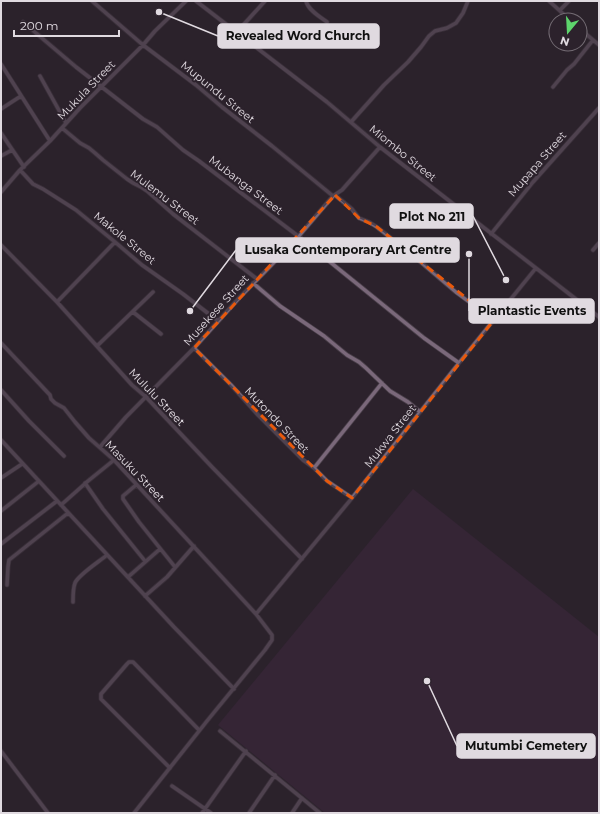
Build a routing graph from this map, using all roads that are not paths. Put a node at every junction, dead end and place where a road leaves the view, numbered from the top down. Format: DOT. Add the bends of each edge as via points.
graph roads {
  1 [pos="92,1"];
  2 [pos="178,1"];
  3 [pos="186,1"];
  4 [pos="196,1"];
  5 [pos="265,1"];
  6 [pos="306,1"];
  7 [pos="468,1"];
  8 [pos="549,1"];
  9 [pos="569,1"];
  10 [pos="180,7"];
  11 [pos="560,10"];
  12 [pos="23,22"];
  13 [pos="327,22"];
  14 [pos="236,33"];
  15 [pos="588,35"];
  16 [pos="593,40"];
  17 [pos="143,45"];
  18 [pos="599,45"];
  19 [pos="1,64"];
  20 [pos="40,76"];
  21 [pos="553,86"];
  22 [pos="101,87"];
  23 [pos="21,96"];
  24 [pos="599,108"];
  25 [pos="1,109"];
  26 [pos="351,122"];
  27 [pos="66,124"];
  28 [pos="62,128"];
  29 [pos="1,133"];
  30 [pos="50,141"];
  31 [pos="380,147"];
  32 [pos="12,150"];
  33 [pos="1,156"];
  34 [pos="24,167"];
  35 [pos="20,170"];
  36 [pos="1,192"];
  37 [pos="334,195"];
  38 [pos="491,234"];
  39 [pos="298,236"];
  40 [pos="115,242"];
  41 [pos="599,243"];
  42 [pos="1,245"];
  43 [pos="593,250"];
  44 [pos="536,268"];
  45 [pos="257,279"];
  46 [pos="253,283"];
  47 [pos="154,292"];
  48 [pos="57,302"];
  49 [pos="133,312"];
  50 [pos="599,317"];
  51 [pos="494,320"];
  52 [pos="218,321"];
  53 [pos="161,334"];
  54 [pos="1,343"];
  55 [pos="97,346"];
  56 [pos="194,348"];
  57 [pos="459,363"];
  58 [pos="382,383"];
  59 [pos="1,390"];
  60 [pos="146,397"];
  61 [pos="420,412"];
  62 [pos="1,441"];
  63 [pos="100,447"];
  64 [pos="64,456"];
  65 [pos="114,460"];
  66 [pos="22,464"];
  67 [pos="314,468"];
  68 [pos="1,478"];
  69 [pos="39,481"];
  70 [pos="85,483"];
  71 [pos="136,485"];
  72 [pos="352,498"];
  73 [pos="57,501"];
  74 [pos="61,505"];
  75 [pos="1,511"];
  76 [pos="68,513"];
  77 [pos="1,544"];
  78 [pos="194,546"];
  79 [pos="160,548"];
  80 [pos="107,555"];
  81 [pos="302,559"];
  82 [pos="145,561"];
  83 [pos="176,567"];
  84 [pos="128,578"];
  85 [pos="7,585"];
  86 [pos="145,596"];
  87 [pos="73,602"];
  88 [pos="256,614"];
  89 [pos="234,689"];
  90 [pos="199,730"];
  91 [pos="220,731"];
  92 [pos="1,751"];
  93 [pos="246,751"];
  94 [pos="170,768"];
  95 [pos="275,776"];
  96 [pos="172,786"];
  97 [pos="302,798"];
  98 [pos="205,809"];
  99 [pos="48,813"];
  100 [pos="134,813"];
  101 [pos="202,813"];
  102 [pos="211,813"];
  103 [pos="248,813"];
  104 [pos="292,813"];
  105 [pos="320,813"];
  1 -- 17 [label="street, Mupundu Street"];
  2 -- 10 [label="street"];
  3 -- 10 [label="street, Mukula Street"];
  4 -- 14 [label="street, Miombo Street"];
  5 -- 14 [label="street"];
  6 -- 13 [label="street" via="309,8"];
  7 -- 26 [label="street" via="456,23 429,36"];
  8 -- 11 [label="street"];
  9 -- 11 [label="street"];
  10 -- 17 [label="street, Mukula Street"];
  12 -- 22 [label="street, Mubanga Street"];
  14 -- 26 [label="street, Miombo Street"];
  15 -- 16 [label="street"];
  16 -- 18 [label="street"];
  16 -- 21 [label="street"];
  17 -- 22 [label="street, Mukula Street"];
  17 -- 37 [label="street, Mupundu Street"];
  19 -- 23 [label="street"];
  20 -- 27 [label="street"];
  22 -- 27 [label="street, Mukula Street"];
  22 -- 39 [label="street, Mubanga Street"];
  23 -- 25 [label="street"];
  23 -- 30 [label="street"];
  24 -- 38 [label="street, Mupapa Street"];
  26 -- 31 [label="street, Miombo Street"];
  27 -- 28 [label="street, Mukula Street"];
  28 -- 30 [label="street, Mukula Street"];
  28 -- 45 [label="street, Mulemu Street" via="127,179 147,191"];
  29 -- 32 [label="street"];
  30 -- 34 [label="street, Mukula Street"];
  31 -- 37 [label="street, Musekese Street" via="342,190"];
  31 -- 38 [label="street, Miombo Street"];
  32 -- 33 [label="street"];
  32 -- 34 [label="street"];
  34 -- 35 [label="street, Mukula Street"];
  35 -- 36 [label="street, Mukula Street"];
  35 -- 40 [label="street, Makole Street" via="33,184 76,210"];
  37 -- 39 [label="street, Musekese Street"];
  37 -- 51 [label="street, Mupundu Street" via="352,208 359,218 377,227"];
  38 -- 44 [label="street, Miombo Street"];
  39 -- 45 [label="street, Musekese Street"];
  39 -- 57 [label="street, Mubanga Street" via="424,338"];
  40 -- 48 [label="street"];
  40 -- 52 [label="street, Makole Street"];
  41 -- 43 [label="street"];
  42 -- 48 [label="street, Mululu Street"];
  44 -- 50 [label="street, Miombo Street"];
  44 -- 51 [label="street, Mukwa Street"];
  45 -- 46 [label="street, Musekese Street"];
  46 -- 52 [label="street, Musekese Street"];
  46 -- 58 [label="street" via="280,306 359,362"];
  47 -- 49 [label="street"];
  48 -- 55 [label="street, Mululu Street"];
  49 -- 53 [label="street"];
  49 -- 55 [label="street"];
  51 -- 57 [label="street, Mukwa Street"];
  52 -- 56 [label="street, Musekese Street"];
  54 -- 63 [label="street, Masuku Street" via="51,399 64,408"];
  55 -- 60 [label="street, Mululu Street"];
  56 -- 60 [label="street, Musekese Street"];
  56 -- 67 [label="street, Mutondo Street" via="302,460"];
  57 -- 61 [label="street, Mukwa Street"];
  58 -- 61 [label="street"];
  58 -- 67 [label="street"];
  59 -- 64 [label="street"];
  60 -- 63 [label="street, Musekese Street"];
  60 -- 81 [label="street, Mululu Street"];
  61 -- 72 [label="street, Mukwa Street"];
  62 -- 66 [label="street"];
  63 -- 65 [label="street, Masuku Street"];
  65 -- 70 [label="street"];
  65 -- 71 [label="street, Masuku Street"];
  66 -- 68 [label="street"];
  66 -- 69 [label="street"];
  67 -- 72 [label="street, Mutondo Street" via="327,481"];
  69 -- 73 [label="street"];
  69 -- 75 [label="street"];
  70 -- 74 [label="street"];
  70 -- 82 [label="street"];
  71 -- 78 [label="street, Masuku Street"];
  71 -- 79 [label="street" via="123,496 123,500"];
  72 -- 81 [label="street, Mukwa Street"];
  73 -- 74 [label="street"];
  73 -- 77 [label="street"];
  74 -- 76 [label="street"];
  76 -- 80 [label="street"];
  76 -- 85 [label="street" via="9,560"];
  78 -- 83 [label="street"];
  78 -- 88 [label="street, Masuku Street"];
  79 -- 82 [label="street"];
  79 -- 83 [label="street"];
  80 -- 84 [label="street"];
  80 -- 87 [label="street" via="76,580"];
  81 -- 88 [label="street, Mukwa Street"];
  82 -- 84 [label="street"];
  83 -- 86 [label="street"];
  84 -- 86 [label="street"];
  86 -- 89 [label="street"];
  88 -- 89 [label="street, Masuku Street" via="272,635 272,640"];
  89 -- 90 [label="street"];
  90 -- 94 [label="street"];
  90 -- 94 [label="street" via="133,662 126,664 101,694 101,699"];
  91 -- 93 [label="street"];
  92 -- 99 [label="street"];
  93 -- 95 [label="street"];
  93 -- 98 [label="street"];
  94 -- 100 [label="street"];
  95 -- 97 [label="street"];
  95 -- 103 [label="street"];
  96 -- 98 [label="street"];
  97 -- 104 [label="street"];
  97 -- 105 [label="street"];
  98 -- 101 [label="street"];
  98 -- 102 [label="street"];
}
